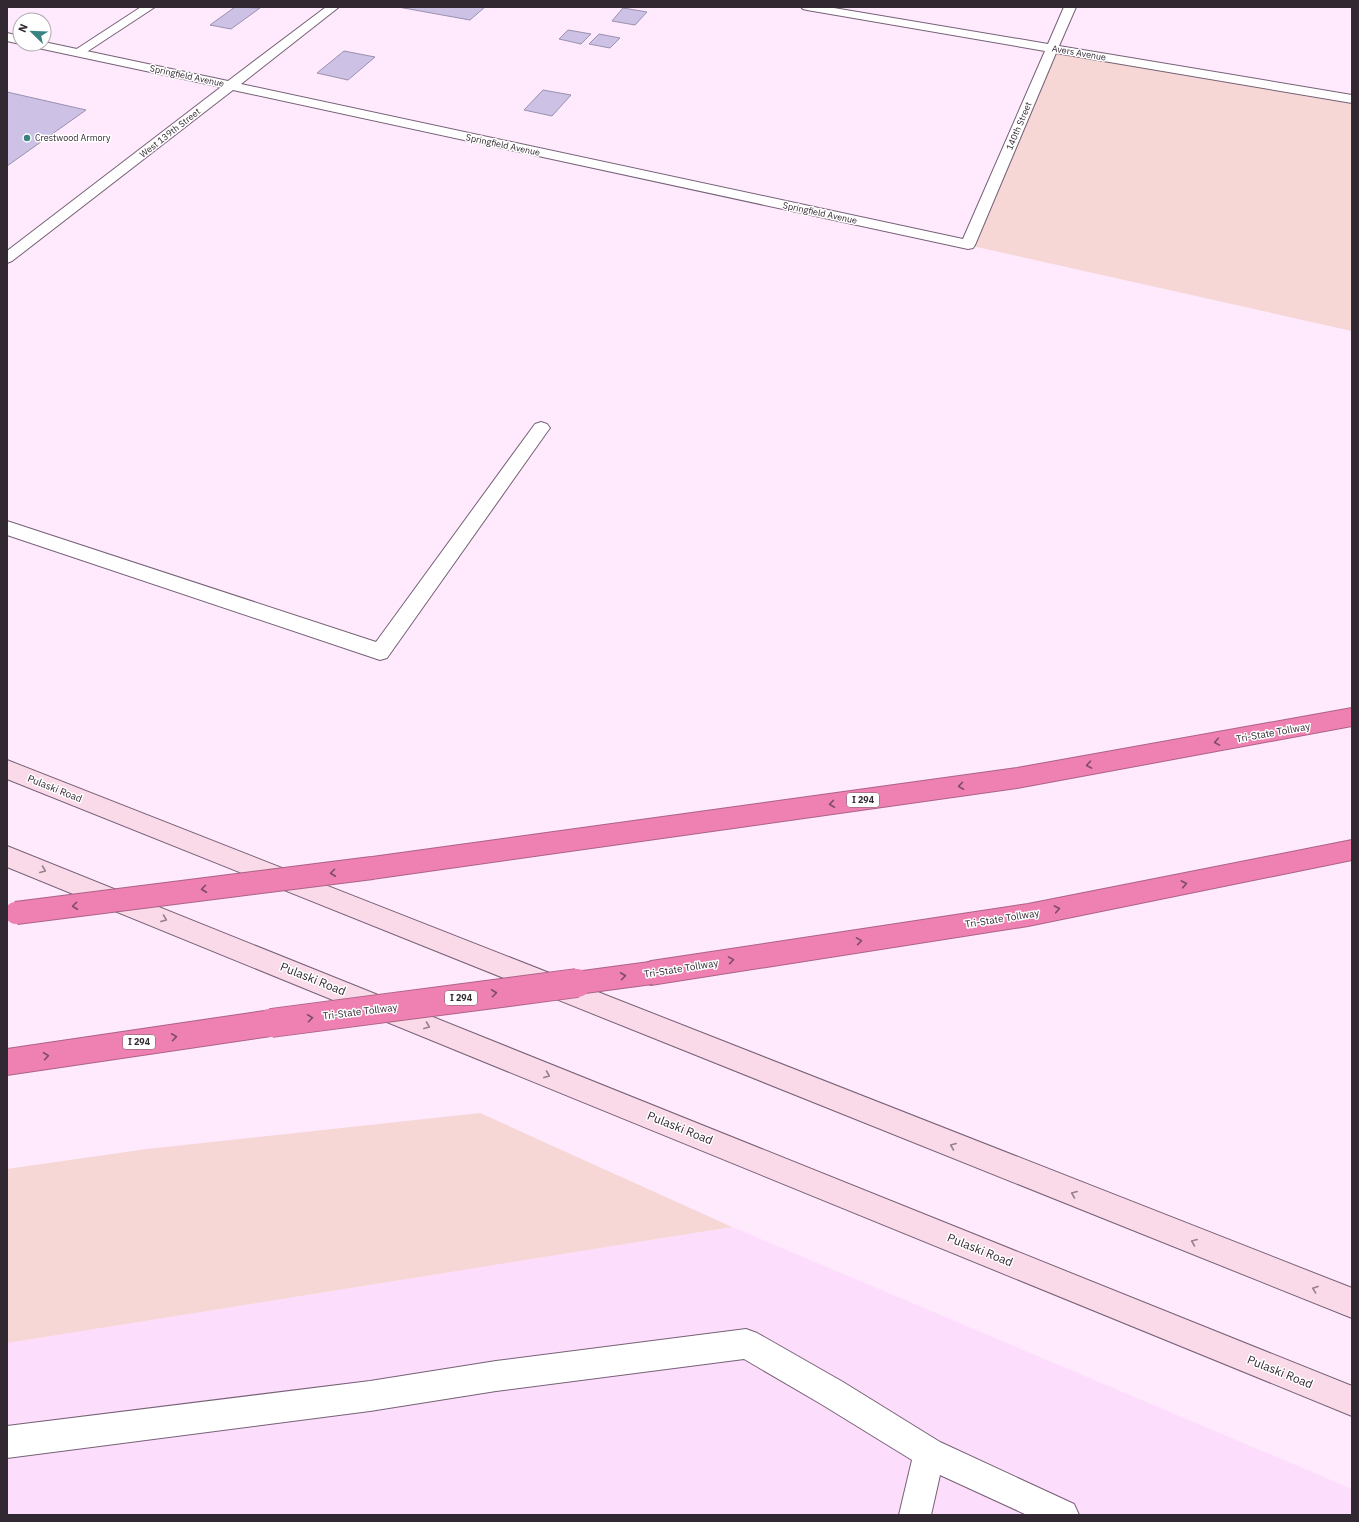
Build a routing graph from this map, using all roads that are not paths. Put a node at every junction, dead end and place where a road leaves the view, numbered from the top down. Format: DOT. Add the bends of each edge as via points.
graph roads {
  1 [pos="149,7"];
  2 [pos="333,7"];
  3 [pos="807,7"];
  4 [pos="1070,7"];
  5 [pos="52,47"];
  6 [pos="1052,48"];
  7 [pos="78,52"];
  8 [pos="231,86"];
  9 [pos="1352,99"];
  10 [pos="968,245"];
  11 [pos="7,258"];
  12 [pos="541,428"];
  13 [pos="7,528"];
  14 [pos="1352,717"];
  15 [pos="7,769"];
  16 [pos="1352,850"];
  17 [pos="7,856"];
  18 [pos="12,914"];
  19 [pos="7,1062"];
  20 [pos="1352,1303"];
  21 [pos="1352,1401"];
  22 [pos="7,1442"];
  23 [pos="929,1453"];
  24 [pos="915,1515"];
  25 [pos="1062,1515"];
  1 -- 7 [label="street"];
  2 -- 8 [label="street, West 139th Street"];
  3 -- 6 [label="street, Avers Avenue"];
  4 -- 6 [label="street, 140th Street"];
  5 -- 7 [label="street, Springfield Avenue"];
  6 -- 9 [label="street, Avers Avenue"];
  6 -- 10 [label="street, 140th Street"];
  7 -- 8 [label="street, Springfield Avenue"];
  8 -- 10 [label="street, Springfield Avenue"];
  8 -- 11 [label="street, West 139th Street"];
  12 -- 13 [label="street" via="380,652"];
  14 -- 18 [label="highway, Tri-State Tollway / I 294, one-way, bridge" via="1017,778 372,868"];
  20 -- 15 [label="main road, Pulaski Road, one-way"];
  19 -- 16 [label="highway, Tri-State Tollway / I 294, one-way, bridge" via="271,1023 651,973 1028,915"];
  17 -- 21 [label="main road, Pulaski Road, one-way"];
  22 -- 23 [label="street" via="370,1396 496,1376 746,1344"];
  23 -- 24 [label="street"];
  23 -- 25 [label="street"];
}
